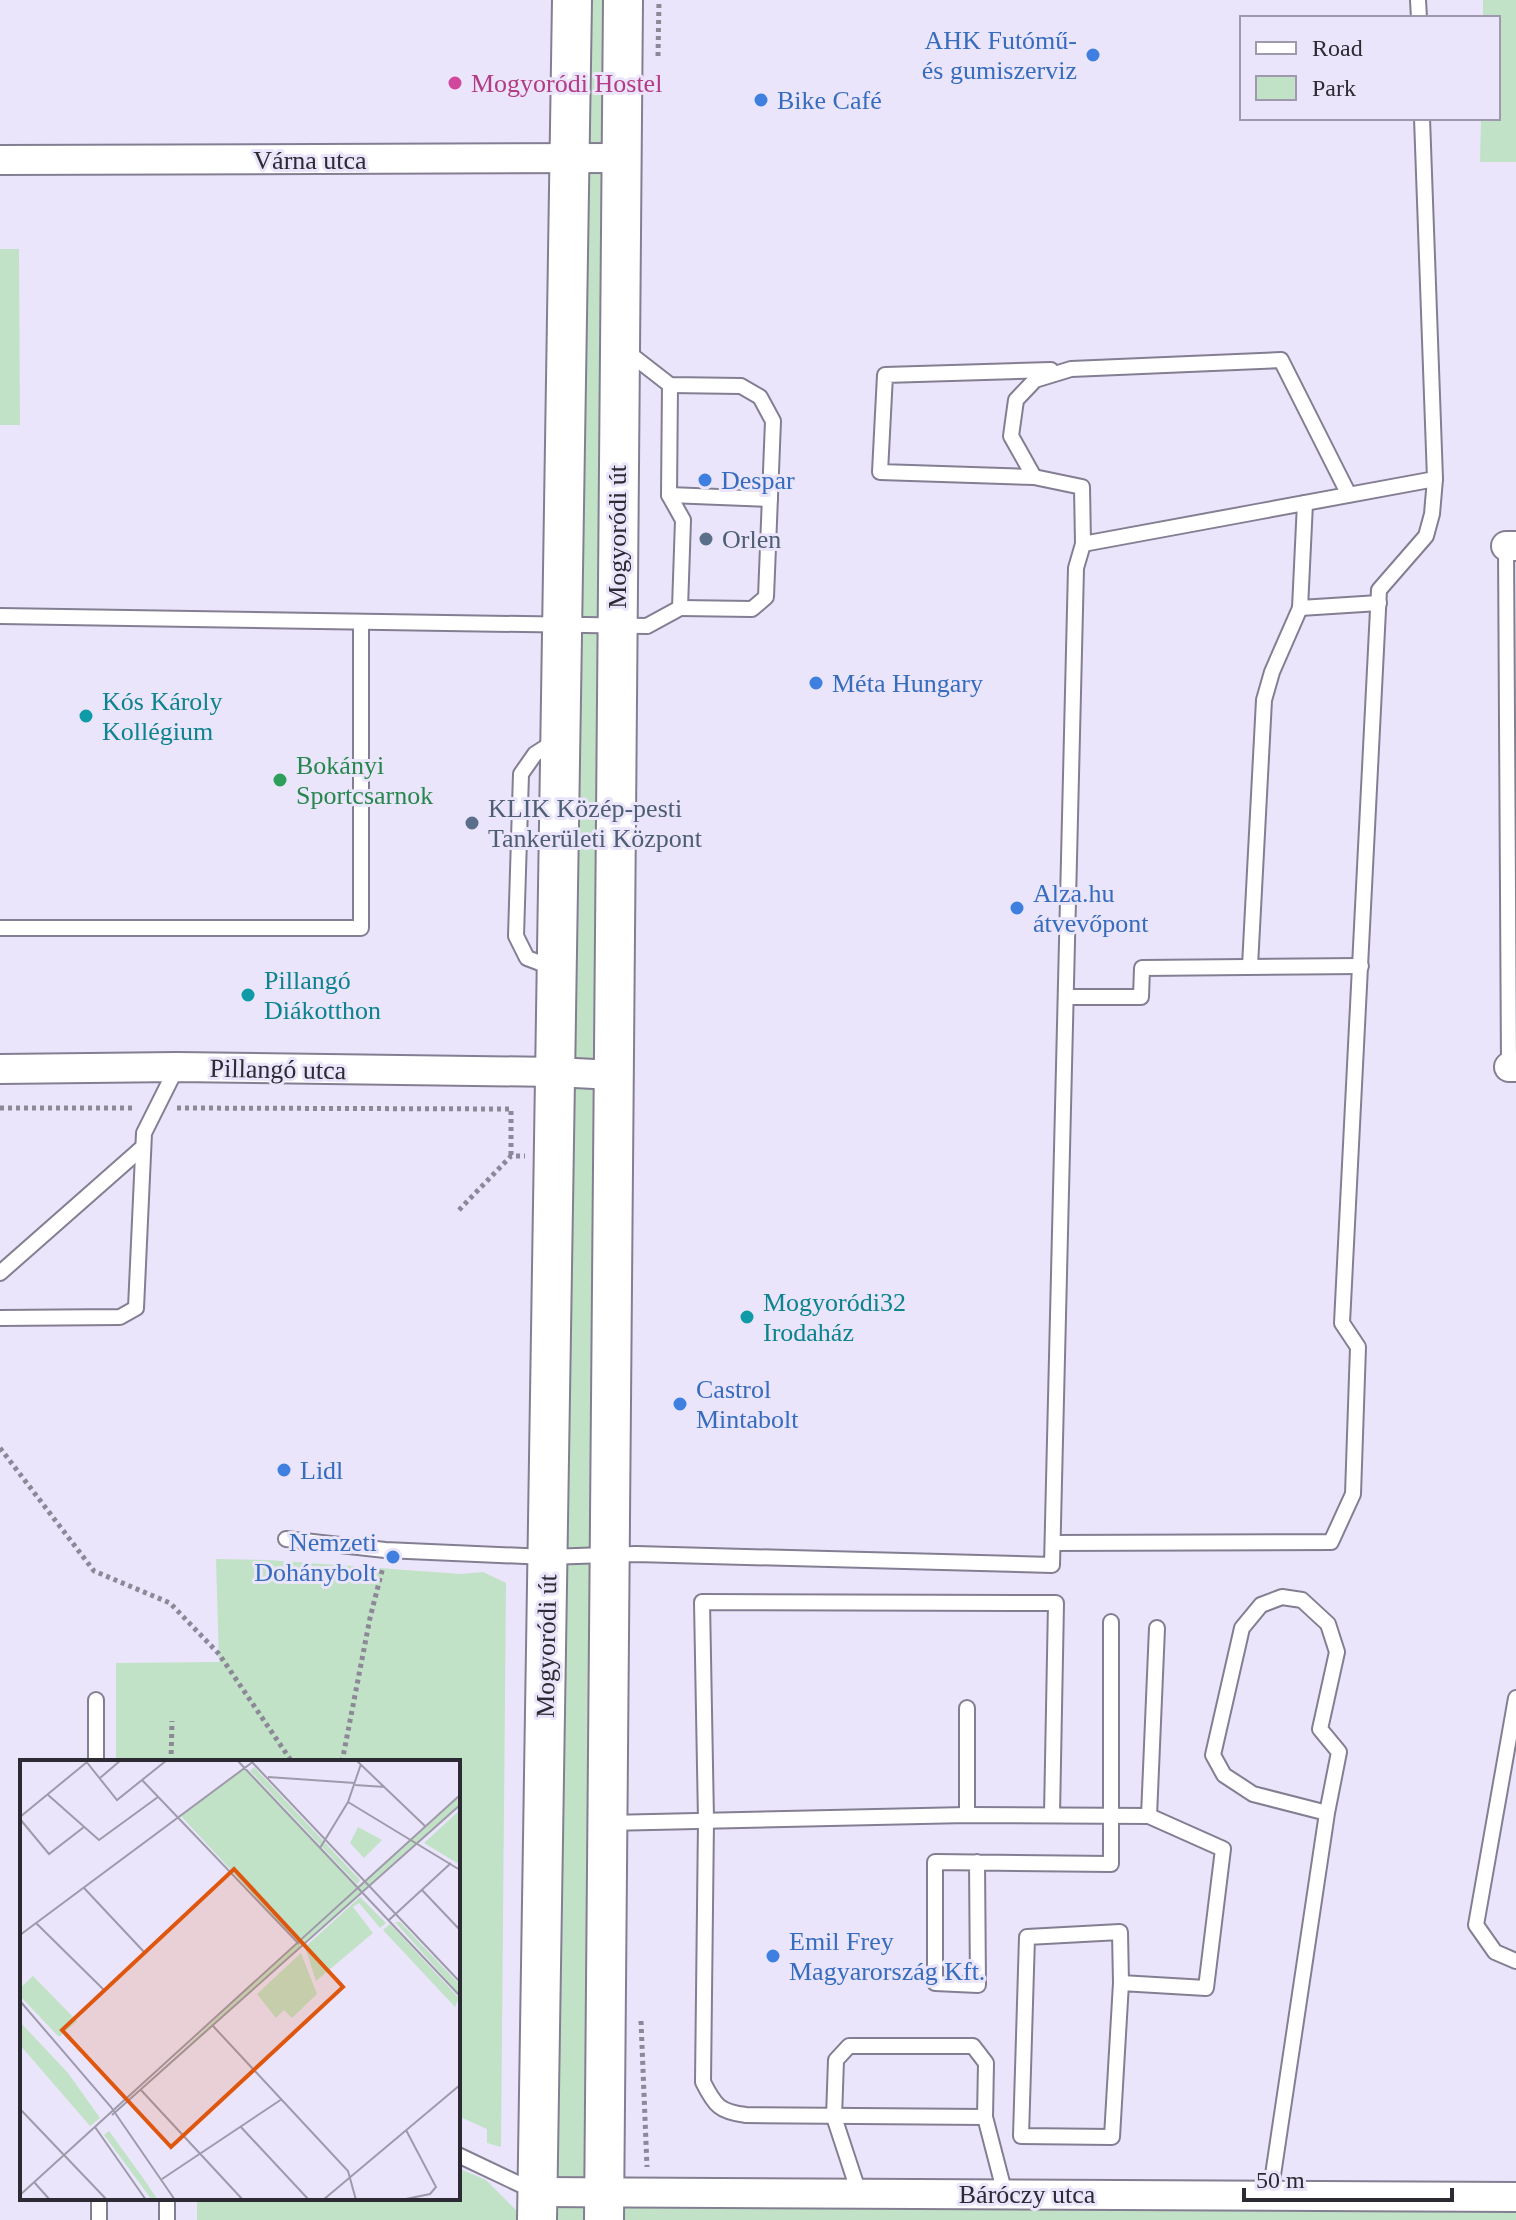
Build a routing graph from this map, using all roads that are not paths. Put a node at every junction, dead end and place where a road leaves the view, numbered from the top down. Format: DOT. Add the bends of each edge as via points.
graph roads {
  1 [pos="572,0"];
  2 [pos="623,0"];
  3 [pos="1422,120"];
  4 [pos="620,158"];
  5 [pos="0,160"];
  6 [pos="570,160"];
  7 [pos="619,345"];
  8 [pos="1071,369"];
  9 [pos="670,385"];
  10 [pos="1034,477"];
  11 [pos="1435,479"];
  12 [pos="669,495"];
  13 [pos="1349,495"];
  14 [pos="770,499"];
  15 [pos="1305,503"];
  16 [pos="1083,544"];
  17 [pos="1511,546"];
  18 [pos="1379,603"];
  19 [pos="680,608"];
  20 [pos="1300,608"];
  21 [pos="0,616"];
  22 [pos="361,622"];
  23 [pos="562,624"];
  24 [pos="617,627"];
  25 [pos="0,928"];
  26 [pos="1250,966"];
  27 [pos="1361,966"];
  28 [pos="1066,997"];
  29 [pos="177,1067"];
  30 [pos="1513,1067"];
  31 [pos="0,1069"];
  32 [pos="556,1072"];
  33 [pos="613,1075"];
  34 [pos="143,1147"];
  35 [pos="0,1273"];
  36 [pos="0,1318"];
  37 [pos="286,1539"];
  38 [pos="1053,1543"];
  39 [pos="609,1556"];
  40 [pos="547,1557"];
  41 [pos="1111,1622"];
  42 [pos="1157,1628"];
  43 [pos="1516,1698"];
  44 [pos="96,1700"];
  45 [pos="967,1708"];
  46 [pos="96,1760"];
  47 [pos="1327,1813"];
  48 [pos="967,1815"];
  49 [pos="1052,1815"];
  50 [pos="1110,1816"];
  51 [pos="1149,1816"];
  52 [pos="706,1820"];
  53 [pos="607,1823"];
  54 [pos="977,1862"];
  55 [pos="1516,1961"];
  56 [pos="1121,1983"];
  57 [pos="834,2117"];
  58 [pos="985,2117"];
  59 [pos="460,2156"];
  60 [pos="859,2193"];
  61 [pos="1005,2194"];
  62 [pos="1270,2195"];
  63 [pos="1516,2197"];
  64 [pos="537,2206"];
  65 [pos="604,2206"];
  1 -- 6 [label="street, Mogyoródi út"];
  2 -- 4 [label="street, Mogyoródi út"];
  3 -- 11 [label="lane"];
  4 -- 6 [label="street, Várna utca"];
  4 -- 7 [label="street, Mogyoródi út"];
  5 -- 6 [label="street, Várna utca"];
  6 -- 23 [label="street, Mogyoródi út"];
  7 -- 9 [label="lane"];
  7 -- 24 [label="street, Mogyoródi út"];
  8 -- 10 [label="lane" via="1035,380 1016,400 1011,436"];
  8 -- 10 [label="lane" via="885,375 880,472"];
  8 -- 13 [label="lane" via="1281,360"];
  9 -- 12 [label="lane"];
  9 -- 14 [label="lane" via="741,386 760,397 773,421"];
  10 -- 16 [label="lane" via="1082,487"];
  11 -- 13 [label="lane"];
  11 -- 18 [label="lane" via="1426,536 1379,590"];
  12 -- 14 [label="lane" via="720,504"];
  12 -- 19 [label="lane" via="683,520"];
  13 -- 15 [label="lane"];
  14 -- 19 [label="lane" via="766,597 752,609 716,604"];
  15 -- 16 [label="lane"];
  15 -- 20 [label="lane"];
  16 -- 28 [label="lane" via="1076,568"];
  17 -- 30 [label="lane"];
  18 -- 20 [label="lane"];
  18 -- 27 [label="lane"];
  19 -- 24 [label="lane" via="647,626"];
  20 -- 26 [label="lane" via="1264,700"];
  21 -- 22 [label="lane"];
  22 -- 23 [label="lane"];
  22 -- 25 [label="lane" via="361,928"];
  23 -- 24 [label="lane"];
  23 -- 32 [label="street, Mogyoródi út"];
  24 -- 33 [label="street, Mogyoródi út"];
  26 -- 27 [label="lane"];
  26 -- 28 [label="lane" via="1142,968 1141,997"];
  27 -- 38 [label="lane" via="1342,1323 1358,1347 1353,1494 1331,1542"];
  28 -- 38 [label="lane"];
  29 -- 31 [label="street, Pillangó utca"];
  29 -- 32 [label="street, Pillangó utca"];
  29 -- 34 [label="lane" via="144,1133"];
  32 -- 33 [label="street"];
  32 -- 40 [label="street, Mogyoródi út"];
  33 -- 39 [label="street, Mogyoródi út"];
  34 -- 35 [label="lane"];
  34 -- 36 [label="lane" via="136,1308 120,1317"];
  37 -- 40 [label="lane" via="385,1550"];
  38 -- 39 [label="lane" via="1052,1565"];
  39 -- 40 [label="lane"];
  39 -- 53 [label="street, Mogyoródi út"];
  40 -- 64 [label="street, Mogyoródi út"];
  41 -- 50 [label="lane"];
  42 -- 51 [label="lane"];
  43 -- 55 [label="lane" via="1476,1925 1495,1952"];
  44 -- 46 [label="lane"];
  45 -- 48 [label="lane"];
  47 -- 47 [label="lane" via="1339,1752 1320,1729 1337,1652 1328,1624 1302,1600 1282,1597 1261,1605 1242,1628 1213,1755 1224,1775 1253,1794"];
  47 -- 62 [label="lane"];
  48 -- 49 [label="lane"];
  48 -- 52 [label="lane"];
  49 -- 50 [label="lane"];
  49 -- 52 [label="lane" via="1056,1603 702,1602"];
  50 -- 51 [label="lane"];
  50 -- 54 [label="lane" via="1111,1864"];
  51 -- 56 [label="lane" via="1223,1849 1206,1988"];
  52 -- 53 [label="lane"];
  52 -- 57 [label="lane" via="703,2082 713,2102 728,2113"];
  53 -- 65 [label="street, Mogyoródi út"];
  54 -- 54 [label="lane" via="935,1862 935,1983 978,1985"];
  56 -- 56 [label="lane" via="1120,1932 1027,1937 1021,2136 1112,2137"];
  57 -- 58 [label="lane"];
  57 -- 58 [label="lane" via="836,2060 849,2046 973,2046 986,2063"];
  57 -- 60 [label="lane"];
  58 -- 61 [label="lane"];
  59 -- 64 [label="lane"];
  60 -- 61 [label="street, Báróczy utca"];
  60 -- 65 [label="street, Báróczy utca"];
  61 -- 62 [label="street, Báróczy utca"];
  62 -- 63 [label="street, Báróczy utca"];
  64 -- 65 [label="street, Báróczy utca"];
}
